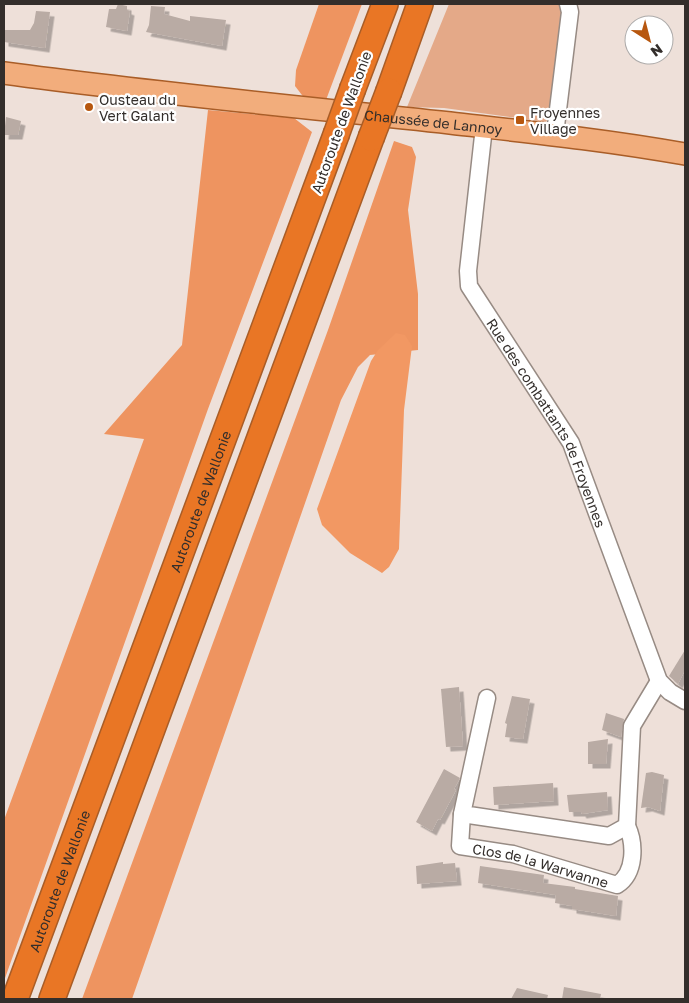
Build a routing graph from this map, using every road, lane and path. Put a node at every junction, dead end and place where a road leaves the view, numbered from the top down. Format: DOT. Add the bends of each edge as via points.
graph roads {
  1 [pos="385,4"];
  2 [pos="420,4"];
  3 [pos="568,4"];
  4 [pos="4,73"];
  5 [pos="484,127"];
  6 [pos="554,134"];
  7 [pos="685,154"];
  8 [pos="660,681"];
  9 [pos="487,698"];
  10 [pos="685,701"];
  11 [pos="462,814"];
  12 [pos="627,826"];
  13 [pos="15,999"];
  14 [pos="52,999"];
  1 -- 13 [label="highway, Autoroute de Wallonie, bridge"];
  2 -- 14 [label="highway, bridge"];
  3 -- 6 [label="street" via="570,12"];
  4 -- 5 [label="main road, Chaussée de Lannoy"];
  5 -- 6 [label="main road, Chaussée de Lannoy"];
  5 -- 8 [label="street, Rue des combattants de Froyennes" via="469,286 572,443"];
  6 -- 7 [label="main road, Chaussée de Lannoy"];
  8 -- 10 [label="street, Rue des combattants de Froyennes"];
  8 -- 12 [label="street, Clos de la Warwanne" via="632,726"];
  9 -- 11 [label="street, Clos de la Warwanne"];
  11 -- 12 [label="street" via="609,836"];
  11 -- 12 [label="street, Clos de la Warwanne" via="460,846 513,854 617,885 624,881 633,853"];
}
